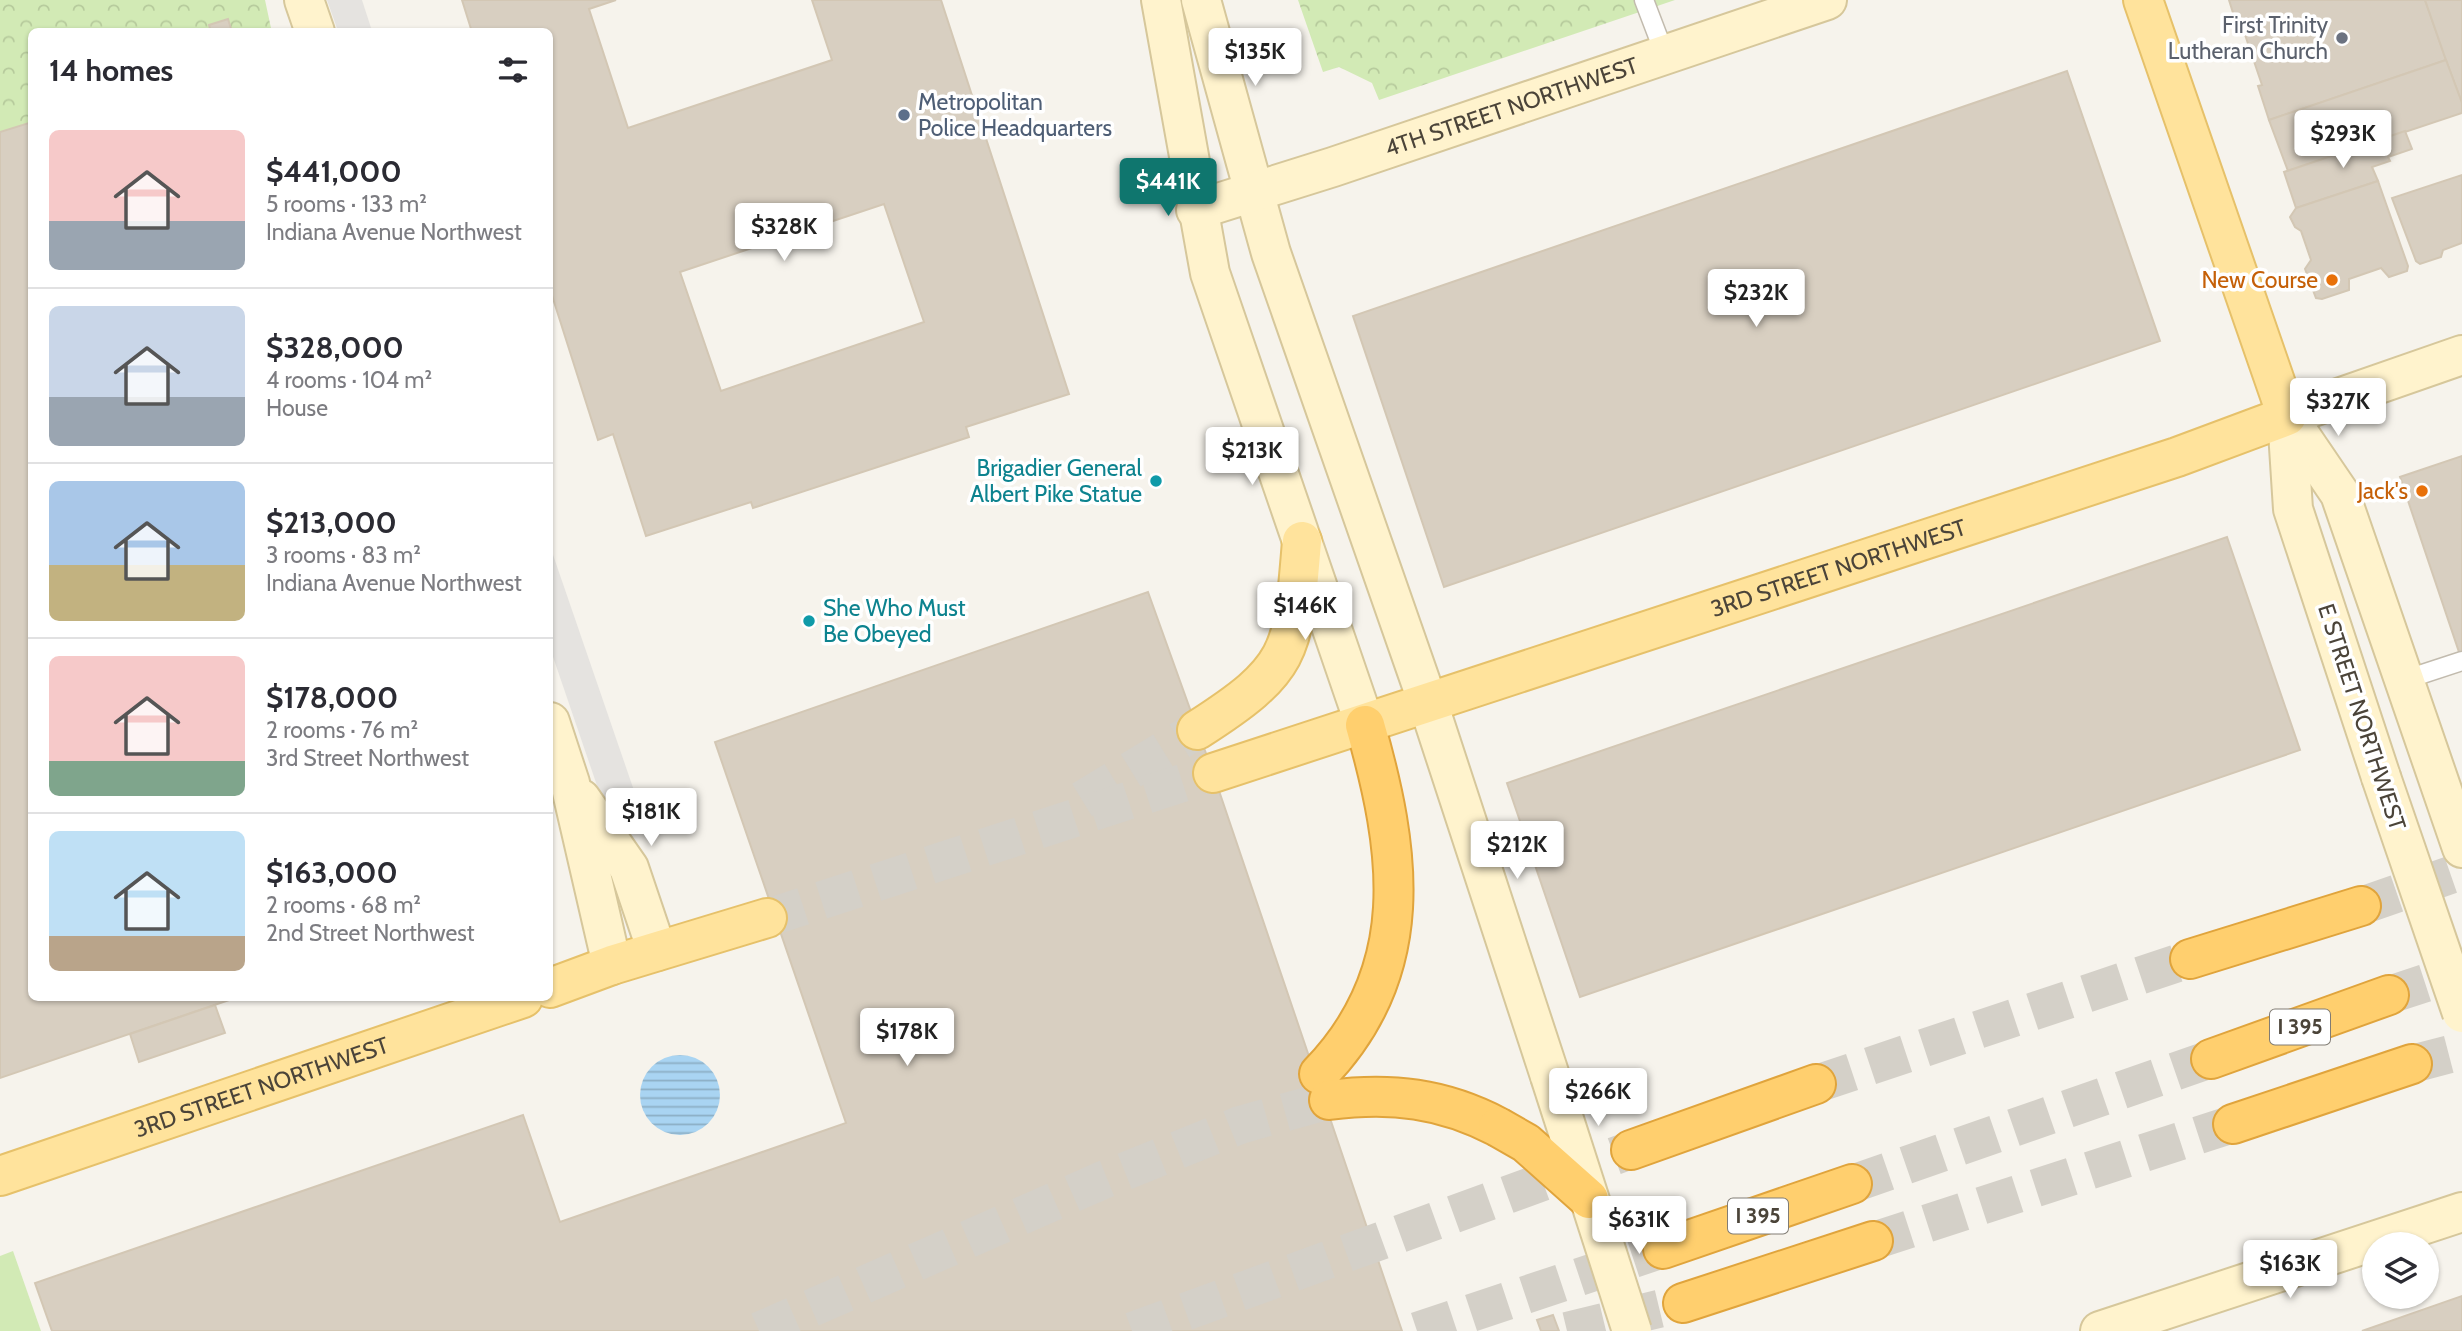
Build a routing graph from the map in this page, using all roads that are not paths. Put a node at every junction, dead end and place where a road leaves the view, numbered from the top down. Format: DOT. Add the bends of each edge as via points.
graph roads {
  1 [pos="304,0"];
  2 [pos="1161,0"];
  3 [pos="1201,0"];
  4 [pos="1644,0"];
  5 [pos="1827,0"];
  6 [pos="2143,0"];
  7 [pos="314,28"];
  8 [pos="1665,55"];
  9 [pos="1254,192"];
  10 [pos="1196,210"];
  11 [pos="2462,355"];
  12 [pos="2287,416"];
  13 [pos="1302,541"];
  14 [pos="2462,661"];
  15 [pos="2404,680"];
  16 [pos="1428,703"];
  17 [pos="1365,724"];
  18 [pos="1197,730"];
  19 [pos="553,731"];
  20 [pos="1213,773"];
  21 [pos="570,783"];
  22 [pos="2462,848"];
  23 [pos="2361,905"];
  24 [pos="766,918"];
  25 [pos="657,951"];
  26 [pos="2190,959"];
  27 [pos="612,965"];
  28 [pos="553,987"];
  29 [pos="2389,995"];
  30 [pos="514,1001"];
  31 [pos="2462,1013"];
  32 [pos="2211,1059"];
  33 [pos="2412,1064"];
  34 [pos="1816,1084"];
  35 [pos="2233,1124"];
  36 [pos="1631,1150"];
  37 [pos="0,1176"];
  38 [pos="1852,1184"];
  39 [pos="1589,1199"];
  40 [pos="2462,1212"];
  41 [pos="1873,1241"];
  42 [pos="1663,1249"];
  43 [pos="1683,1303"];
  44 [pos="1632,1331"];
  45 [pos="2100,1331"];
  1 -- 7 [label="street"];
  2 -- 10 [label="street"];
  3 -- 9 [label="street"];
  4 -- 8 [label="lane"];
  5 -- 8 [label="street, 4TH STREET NORTHWEST"];
  6 -- 12 [label="main road, E STREET NORTHWEST"];
  8 -- 9 [label="street, 4TH STREET NORTHWEST"];
  9 -- 10 [label="street, 4TH STREET NORTHWEST"];
  9 -- 16 [label="street" via="1271,253"];
  10 -- 13 [label="street" via="1210,274"];
  11 -- 12 [label="street, 3RD STREET NORTHWEST"];
  12 -- 15 [label="street, E STREET NORTHWEST" via="2340,494"];
  12 -- 16 [label="main road, 3RD STREET NORTHWEST" via="2177,457"];
  12 -- 31 [label="street, E STREET NORTHWEST, bridge" via="2293,509"];
  13 -- 17 [label="street"];
  13 -- 18 [label="main road" via="1294,629 1283,655 1256,689"];
  14 -- 15 [label="lane"];
  15 -- 22 [label="street, E STREET NORTHWEST"];
  16 -- 17 [label="main road, 3RD STREET NORTHWEST"];
  16 -- 39 [label="street, bridge"];
  17 -- 20 [label="main road, 3RD STREET NORTHWEST"];
  17 -- 39 [label="highway, bridge" via="1384,790 1392,840 1391,919 1385,959 1361,1023 1324,1087 1404,1096 1471,1112 1535,1151"];
  19 -- 21 [label="street"];
  21 -- 25 [label="street" via="629,868"];
  21 -- 27 [label="street"];
  23 -- 26 [label="highway"];
  24 -- 25 [label="main road"];
  25 -- 27 [label="main road"];
  27 -- 28 [label="main road"];
  29 -- 32 [label="highway, I 395"];
  30 -- 37 [label="main road, 3RD STREET NORTHWEST"];
  33 -- 35 [label="highway"];
  34 -- 36 [label="highway"];
  38 -- 42 [label="highway, I 395"];
  39 -- 44 [label="street, bridge"];
  40 -- 45 [label="street"];
  41 -- 43 [label="highway"];
}
